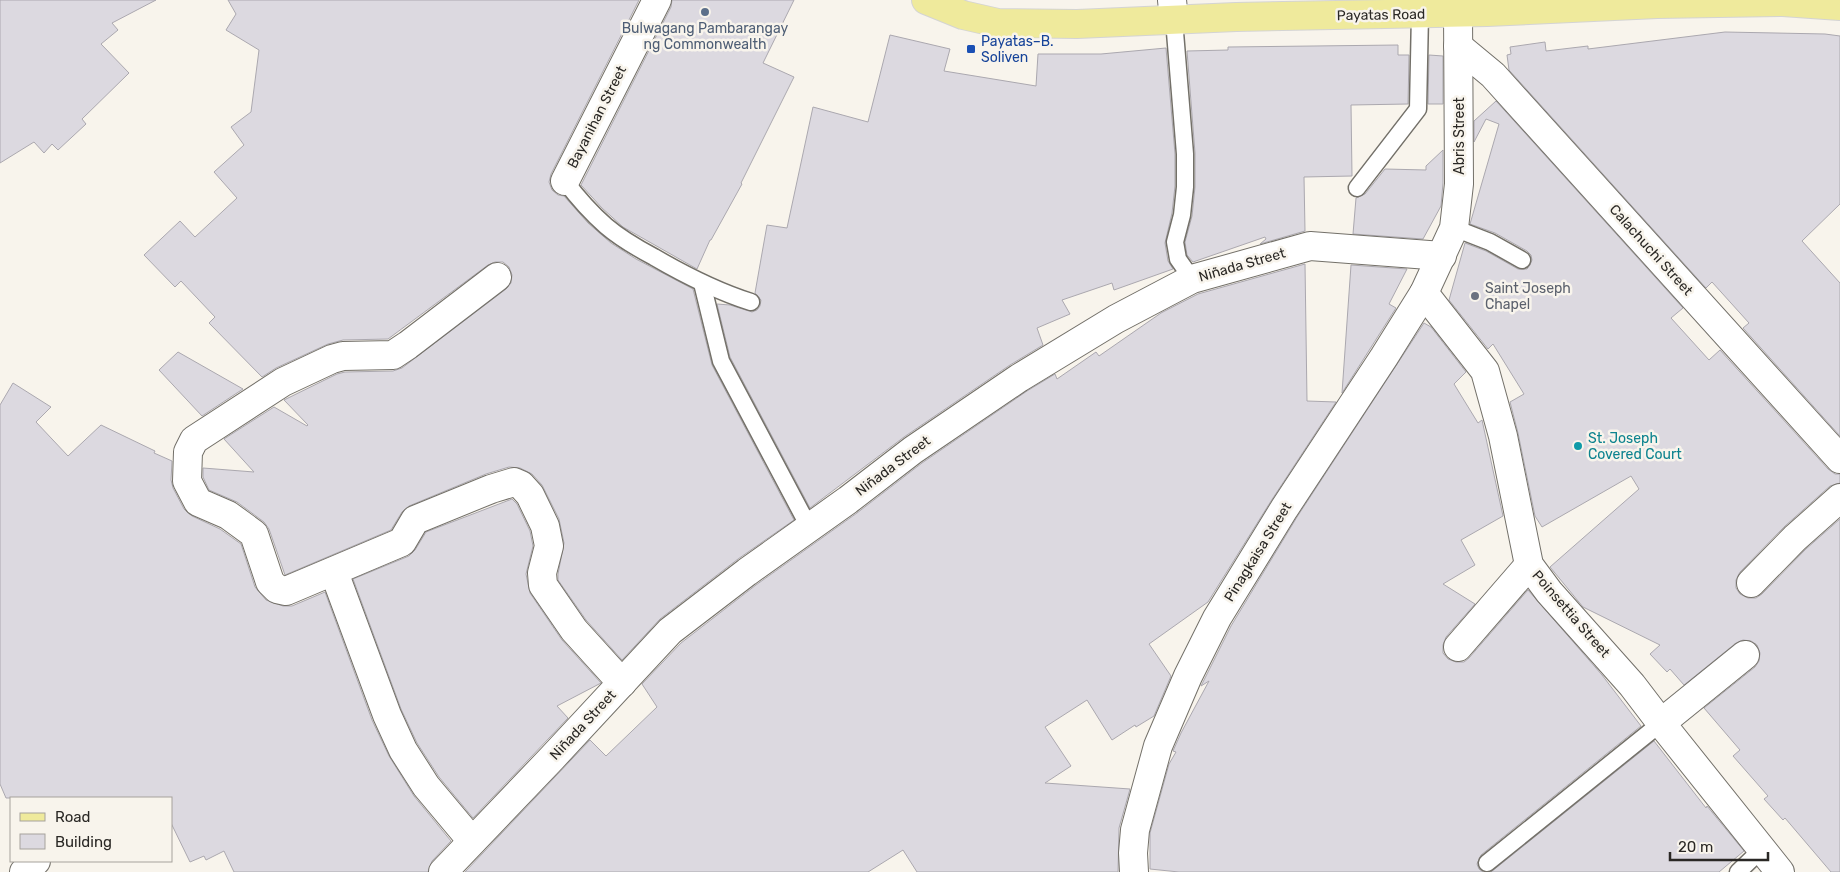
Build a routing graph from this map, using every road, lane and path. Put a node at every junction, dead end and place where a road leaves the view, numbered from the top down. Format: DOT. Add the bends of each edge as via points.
graph roads {
  1 [pos="657,0"];
  2 [pos="926,0"];
  3 [pos="1840,6"];
  4 [pos="1306,8"];
  5 [pos="1235,9"];
  6 [pos="1173,10"];
  7 [pos="1403,10"];
  8 [pos="1458,13"];
  9 [pos="1458,46"];
  10 [pos="565,181"];
  11 [pos="1357,188"];
  12 [pos="1454,228"];
  13 [pos="1442,256"];
  14 [pos="1522,260"];
  15 [pos="497,277"];
  16 [pos="1192,279"];
  17 [pos="702,283"];
  18 [pos="1424,293"];
  19 [pos="750,302"];
  20 [pos="1840,460"];
  21 [pos="1840,498"];
  22 [pos="809,528"];
  23 [pos="1529,565"];
  24 [pos="334,572"];
  25 [pos="1751,583"];
  26 [pos="1458,646"];
  27 [pos="1745,655"];
  28 [pos="622,683"];
  29 [pos="1661,724"];
  30 [pos="472,841"];
  31 [pos="1761,850"];
  32 [pos="35,862"];
  33 [pos="1487,863"];
  34 [pos="24,872"];
  35 [pos="443,872"];
  36 [pos="1134,872"];
  37 [pos="1738,872"];
  38 [pos="1780,872"];
  1 -- 10 [label="street, Bayanihan Street"];
  2 -- 6 [label="main road, Payatas Road" via="998,23 1077,24"];
  3 -- 8 [label="main road, Payatas Road" via="1783,2 1657,4"];
  4 -- 5 [label="main road, Payatas Road"];
  4 -- 7 [label="main road, Payatas Road"];
  5 -- 6 [label="main road, Payatas Road"];
  6 -- 16 [label="lane" via="1185,154 1182,215 1175,242 1178,259"];
  7 -- 8 [label="main road, Payatas Road"];
  7 -- 11 [label="lane" via="1418,109"];
  8 -- 9 [label="street, Abris Street"];
  9 -- 12 [label="street, Abris Street" via="1460,184"];
  9 -- 20 [label="street, Calachuchi Street" via="1493,75"];
  10 -- 17 [label="lane" via="608,228"];
  12 -- 13 [label="street, Abris Street"];
  12 -- 14 [label="lane" via="1490,242"];
  13 -- 16 [label="street, Niñada Street" via="1310,246"];
  13 -- 18 [label="street, Pinagkaisa Street"];
  15 -- 24 [label="street" via="393,355 332,359 283,382 194,440 188,452 187,480 198,502 228,515 254,534 270,582 277,589 286,591"];
  16 -- 22 [label="street, Niñada Street" via="1116,319 1018,378 913,450"];
  17 -- 19 [label="lane"];
  17 -- 22 [label="lane" via="721,361"];
  18 -- 23 [label="street, Poinsettia Street" via="1485,370 1503,436"];
  18 -- 36 [label="street, Pinagkaisa Street" via="1217,618 1158,746 1135,830"];
  21 -- 25 [label="street"];
  22 -- 28 [label="street, Niñada Street" via="670,631"];
  23 -- 26 [label="street"];
  23 -- 29 [label="street, Poinsettia Street" via="1632,685"];
  24 -- 28 [label="street" via="402,542 415,520 514,482 530,495 545,526 549,546 542,573 544,585 574,630"];
  24 -- 30 [label="street" via="403,750 426,786"];
  27 -- 29 [label="street"];
  28 -- 30 [label="street, Niñada Street"];
  29 -- 31 [label="street, Poinsettia Street"];
  29 -- 33 [label="lane"];
  30 -- 35 [label="street, Niñada Street"];
  31 -- 37 [label="lane"];
  31 -- 38 [label="street, Poinsettia Street"];
  32 -- 34 [label="street"];
}
